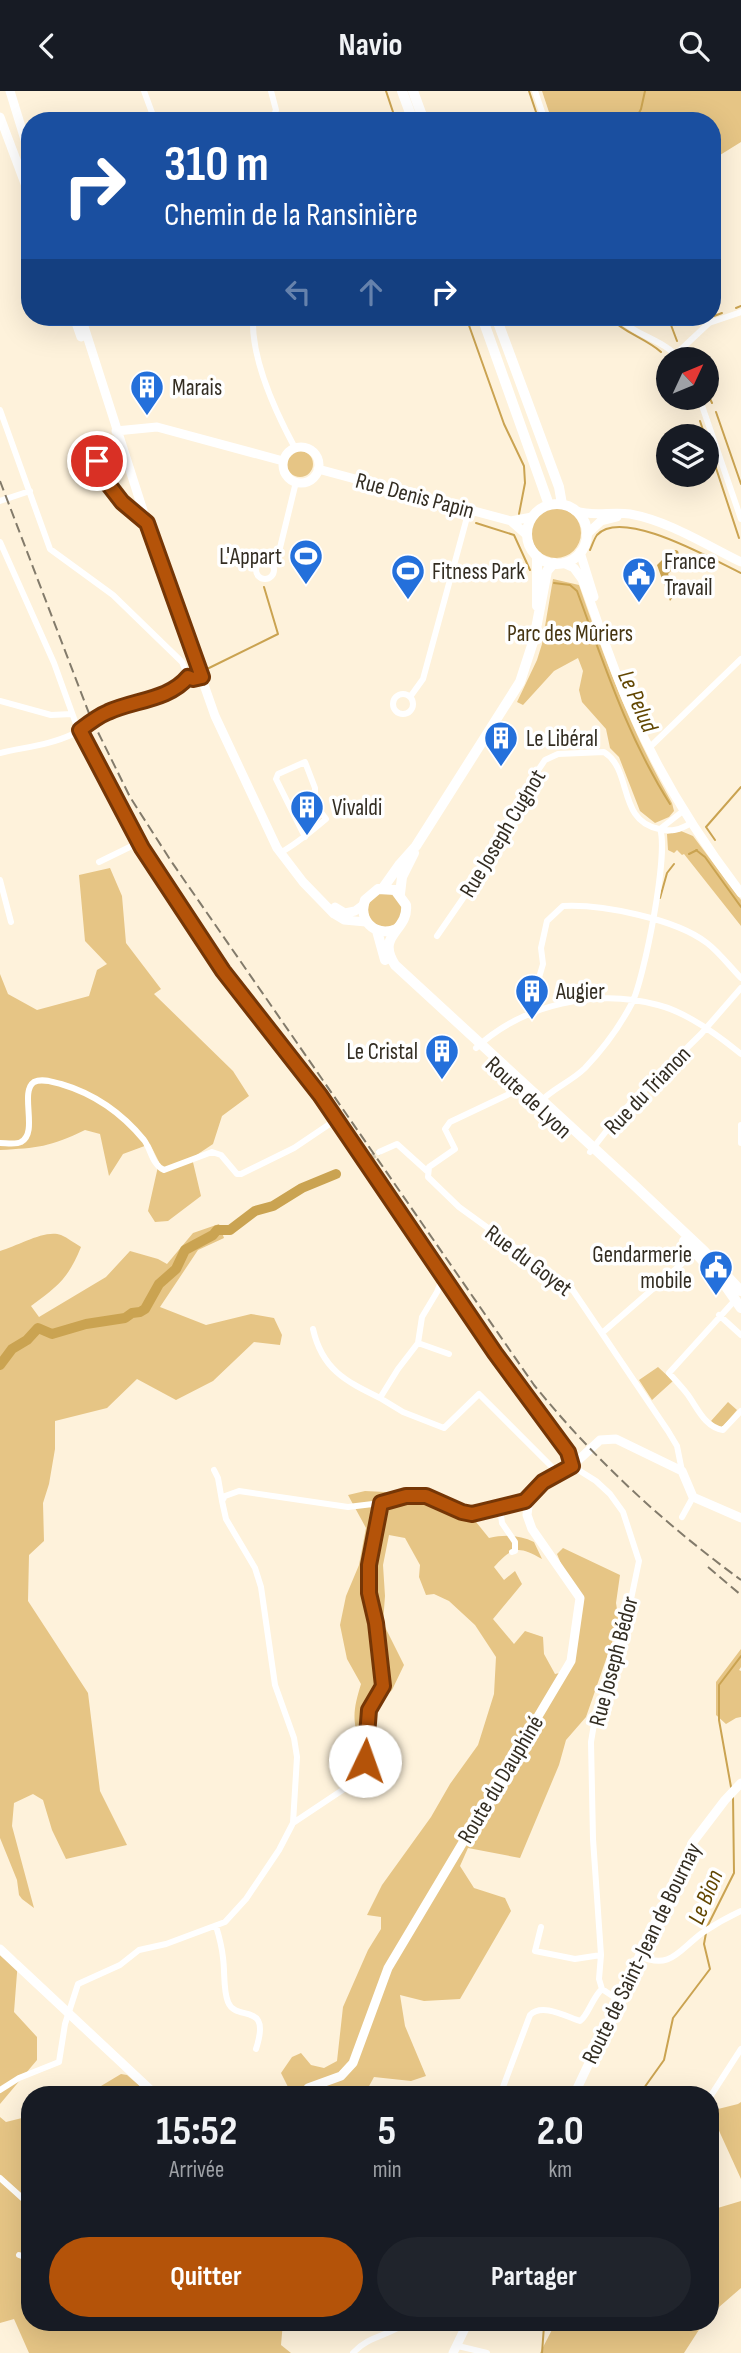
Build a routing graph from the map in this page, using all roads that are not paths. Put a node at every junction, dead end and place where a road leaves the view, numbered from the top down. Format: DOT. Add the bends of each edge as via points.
graph roads {
  1 [pos="10,91"];
  2 [pos="144,91"];
  3 [pos="271,91"];
  4 [pos="402,91"];
  5 [pos="413,91"];
  6 [pos="535,91"];
  7 [pos="152,112"];
  8 [pos="275,112"];
  9 [pos="410,112"];
  10 [pos="421,112"];
  11 [pos="542,112"];
  12 [pos="0,117"];
  13 [pos="21,127"];
  14 [pos="21,173"];
  15 [pos="741,312"];
  16 [pos="721,319"];
  17 [pos="77,326"];
  18 [pos="84,326"];
  19 [pos="253,326"];
  20 [pos="485,326"];
  21 [pos="499,326"];
  22 [pos="629,326"];
  23 [pos="706,326"];
  24 [pos="666,347"];
  25 [pos="687,347"];
  26 [pos="0,409"];
  27 [pos="703,410"];
  28 [pos="116,431"];
  29 [pos="295,448"];
  30 [pos="97,461"];
  31 [pos="283,461"];
  32 [pos="318,469"];
  33 [pos="296,482"];
  34 [pos="30,491"];
  35 [pos="0,501"];
  36 [pos="562,504"];
  37 [pos="549,505"];
  38 [pos="469,510"];
  39 [pos="576,511"];
  40 [pos="531,517"];
  41 [pos="640,517"];
  42 [pos="741,519"];
  43 [pos="511,521"];
  44 [pos="147,523"];
  45 [pos="527,535"];
  46 [pos="586,535"];
  47 [pos="0,542"];
  48 [pos="580,552"];
  49 [pos="537,557"];
  50 [pos="740,559"];
  51 [pos="272,563"];
  52 [pos="559,563"];
  53 [pos="596,616"];
  54 [pos="537,620"];
  55 [pos="192,647"];
  56 [pos="177,657"];
  57 [pos="741,659"];
  58 [pos="188,677"];
  59 [pos="202,677"];
  60 [pos="410,697"];
  61 [pos="0,701"];
  62 [pos="72,714"];
  63 [pos="80,730"];
  64 [pos="665,731"];
  65 [pos="644,737"];
  66 [pos="649,748"];
  67 [pos="0,753"];
  68 [pos="683,811"];
  69 [pos="691,823"];
  70 [pos="660,829"];
  71 [pos="305,837"];
  72 [pos="140,842"];
  73 [pos="416,846"];
  74 [pos="285,850"];
  75 [pos="99,862"];
  76 [pos="0,880"];
  77 [pos="383,888"];
  78 [pos="741,893"];
  79 [pos="400,894"];
  80 [pos="363,905"];
  81 [pos="653,919"];
  82 [pos="11,922"];
  83 [pos="366,922"];
  84 [pos="377,930"];
  85 [pos="394,930"];
  86 [pos="437,936"];
  87 [pos="741,978"];
  88 [pos="741,988"];
  89 [pos="633,1000"];
  90 [pos="528,1015"];
  91 [pos="706,1028"];
  92 [pos="478,1046"];
  93 [pos="741,1055"];
  94 [pos="524,1088"];
  95 [pos="540,1102"];
  96 [pos="337,1119"];
  97 [pos="741,1125"];
  98 [pos="0,1143"];
  99 [pos="741,1143"];
  100 [pos="591,1150"];
  101 [pos="379,1152"];
  102 [pos="428,1170"];
  103 [pos="692,1257"];
  104 [pos="719,1266"];
  105 [pos="444,1275"];
  106 [pos="740,1300"];
  107 [pos="719,1315"];
  108 [pos="313,1329"];
  109 [pos="603,1333"];
  110 [pos="741,1335"];
  111 [pos="418,1343"];
  112 [pos="449,1355"];
  113 [pos="380,1398"];
  114 [pos="741,1411"];
  115 [pos="575,1463"];
  116 [pos="214,1470"];
  117 [pos="682,1471"];
  118 [pos="558,1473"];
  119 [pos="693,1497"];
  120 [pos="529,1498"];
  121 [pos="222,1501"];
  122 [pos="381,1503"];
  123 [pos="500,1507"];
  124 [pos="682,1517"];
  125 [pos="741,1518"];
  126 [pos="512,1552"];
  127 [pos="741,1784"];
  128 [pos="293,1823"];
  129 [pos="741,1911"];
  130 [pos="216,1926"];
  131 [pos="541,1927"];
  132 [pos="0,1949"];
  133 [pos="601,1955"];
  134 [pos="639,1956"];
  135 [pos="602,1989"];
  136 [pos="617,1999"];
  137 [pos="68,2012"];
  138 [pos="256,2049"];
  139 [pos="741,2049"];
  140 [pos="146,2086"];
  141 [pos="314,2086"];
  142 [pos="503,2086"];
  143 [pos="578,2086"];
  144 [pos="717,2086"];
  145 [pos="0,2090"];
  146 [pos="0,2178"];
  147 [pos="21,2197"];
  148 [pos="389,2331"];
  149 [pos="464,2331"];
  150 [pos="455,2350"];
  151 [pos="353,2353"];
  152 [pos="487,2353"];
  1 -- 13 [label="main road"];
  2 -- 7 [label="street"];
  3 -- 8 [label="street"];
  4 -- 9 [label="main road"];
  5 -- 10 [label="main road"];
  6 -- 11 [label="street"];
  12 -- 14 [label="main road"];
  15 -- 16 [label="street"];
  17 -- 28 [label="main road"];
  18 -- 28 [label="main road"];
  19 -- 29 [label="street" via="258,359"];
  20 -- 37 [label="main road"];
  21 -- 36 [label="main road"];
  22 -- 24 [label="street"];
  23 -- 25 [label="street"];
  26 -- 34 [label="street"];
  27 -- 42 [label="street"];
  28 -- 31 [label="main road" via="157,426"];
  28 -- 44 [label="main road"];
  29 -- 31 [label="main road"];
  29 -- 32 [label="main road" via="311,451"];
  30 -- 44 [label="street" via="122,502"];
  31 -- 33 [label="main road" via="285,474"];
  32 -- 33 [label="main road" via="308,481"];
  32 -- 38 [label="main road, Rue Denis Papin"];
  33 -- 51 [label="street" via="278,556"];
  34 -- 35 [label="street"];
  34 -- 56 [label="street" via="50,549 113,595"];
  36 -- 37 [label="main road"];
  36 -- 39 [label="main road"];
  37 -- 40 [label="main road"];
  38 -- 43 [label="main road, Rue Denis Papin"];
  38 -- 60 [label="street" via="423,679"];
  39 -- 41 [label="main road"];
  39 -- 46 [label="main road"];
  40 -- 43 [label="main road, Rue Denis Papin"];
  40 -- 45 [label="main road"];
  41 -- 46 [label="main road" via="610,518"];
  41 -- 50 [label="main road"];
  43 -- 45 [label="main road, Rue Denis Papin"];
  44 -- 55 [label="main road"];
  45 -- 49 [label="main road"];
  46 -- 48 [label="main road"];
  47 -- 62 [label="street" via="45,640"];
  48 -- 52 [label="main road"];
  48 -- 53 [label="main road"];
  49 -- 52 [label="main road"];
  49 -- 54 [label="main road"];
  52 -- 53 [label="main road" via="578,572"];
  52 -- 54 [label="main road" via="547,571"];
  53 -- 65 [label="main road"];
  54 -- 73 [label="main road" via="530,656 510,700"];
  55 -- 56 [label="street"];
  55 -- 59 [label="main road"];
  56 -- 58 [label="street"];
  57 -- 64 [label="street"];
  58 -- 59 [label="street"];
  58 -- 63 [label="street" via="161,695 108,711"];
  59 -- 74 [label="main road"];
  59 -- 83 [label="main road" via="215,716 277,848 334,914"];
  61 -- 62 [label="street" via="51,715"];
  62 -- 63 [label="street"];
  63 -- 67 [label="street" via="46,745"];
  63 -- 72 [label="street"];
  64 -- 65 [label="street"];
  64 -- 66 [label="street"];
  65 -- 66 [label="main road"];
  66 -- 68 [label="main road"];
  68 -- 69 [label="main road"];
  68 -- 70 [label="street"];
  69 -- 70 [label="street" via="677,830"];
  69 -- 78 [label="main road"];
  70 -- 81 [label="street" via="663,837"];
  70 -- 86 [label="street, Rue Joseph Cugnot" via="638,819 608,754 553,755 526,788 493,855"];
  71 -- 71 [label="street" via="326,819 315,804 315,788 305,762 276,779"];
  71 -- 74 [label="street"];
  72 -- 75 [label="street"];
  72 -- 96 [label="street" via="223,971"];
  73 -- 77 [label="main road"];
  73 -- 79 [label="main road"];
  74 -- 80 [label="main road" via="341,913"];
  76 -- 82 [label="street"];
  77 -- 79 [label="main road"];
  77 -- 80 [label="main road" via="368,895"];
  79 -- 85 [label="main road" via="407,911 404,922"];
  80 -- 83 [label="main road"];
  81 -- 87 [label="street" via="681,927 708,944"];
  81 -- 89 [label="street"];
  81 -- 90 [label="street" via="582,905 563,906 547,921 543,964"];
  83 -- 84 [label="main road"];
  84 -- 85 [label="main road"];
  84 -- 92 [label="main road, Route de Lyon" via="388,965"];
  85 -- 92 [label="main road, Route de Lyon" via="389,949 395,965"];
  88 -- 91 [label="street, Rue du Trianon"];
  89 -- 90 [label="street" via="608,996"];
  89 -- 91 [label="street" via="660,1005"];
  89 -- 95 [label="street" via="583,1070"];
  90 -- 92 [label="street"];
  91 -- 93 [label="street"];
  91 -- 100 [label="street, Rue du Trianon" via="605,1129"];
  92 -- 94 [label="main road, Route de Lyon"];
  94 -- 95 [label="main road, Route de Lyon"];
  94 -- 102 [label="street" via="450,1122 444,1129 455,1149"];
  95 -- 100 [label="main road, Route de Lyon"];
  96 -- 98 [label="street" via="294,1148 241,1174 212,1152 164,1170 111,1107 79,1089 43,1081 29,1088 28,1129 23,1141"];
  96 -- 105 [label="street"];
  97 -- 99 [label="street"];
  100 -- 103 [label="main road, Route de Lyon"];
  100 -- 104 [label="main road"];
  101 -- 102 [label="street, Rue du Goyet" via="397,1144"];
  102 -- 109 [label="street, Rue du Goyet" via="428,1177 458,1207 572,1289"];
  103 -- 104 [label="street" via="702,1254"];
  103 -- 106 [label="main road, Route de Lyon"];
  103 -- 109 [label="street"];
  104 -- 106 [label="main road"];
  105 -- 111 [label="street" via="422,1317"];
  105 -- 115 [label="street"];
  106 -- 107 [label="street"];
  107 -- 110 [label="street"];
  107 -- 114 [label="street" via="669,1373 716,1429 723,1430"];
  108 -- 113 [label="street" via="325,1362 353,1385"];
  109 -- 117 [label="street, Rue du Goyet" via="677,1446"];
  111 -- 112 [label="street"];
  111 -- 113 [label="street"];
  113 -- 118 [label="street" via="444,1428 479,1394"];
  115 -- 117 [label="main road" via="600,1440 616,1439"];
  115 -- 118 [label="main road"];
  115 -- 133 [label="street, Rue Joseph Bédor" via="610,1494 623,1513 639,1561 592,1742"];
  116 -- 121 [label="street"];
  117 -- 119 [label="main road"];
  118 -- 120 [label="main road"];
  119 -- 124 [label="street"];
  119 -- 125 [label="main road"];
  120 -- 123 [label="street"];
  120 -- 141 [label="main road, Route du Dauphiné" via="527,1515 532,1529 580,1598 571,1661 388,1968 353,2063 341,2076"];
  121 -- 122 [label="street" via="239,1491 348,1507"];
  121 -- 128 [label="street" via="226,1519 261,1587 275,1685 297,1757"];
  122 -- 123 [label="street" via="426,1496 472,1514"];
  122 -- 128 [label="street" via="369,1565 369,1593 383,1686 369,1710 365,1770"];
  123 -- 126 [label="street" via="502,1523 515,1542"];
  127 -- 134 [label="main road, Route de Saint-Jean de Bournay" via="693,1842"];
  128 -- 130 [label="street" via="246,1899"];
  129 -- 134 [label="street" via="672,1958 651,1961"];
  130 -- 137 [label="street" via="139,1950 120,1965 78,1984"];
  130 -- 138 [label="street" via="228,2003 260,2024"];
  131 -- 133 [label="street" via="535,1951 575,1959"];
  132 -- 137 [label="main road"];
  133 -- 135 [label="street, Rue Joseph Bédor"];
  134 -- 136 [label="main road, Route de Saint-Jean de Bournay"];
  135 -- 136 [label="street"];
  135 -- 142 [label="street" via="580,2021 535,2010"];
  136 -- 143 [label="main road, Route de Saint-Jean de Bournay"];
  137 -- 140 [label="main road"];
  137 -- 145 [label="street" via="59,2062"];
  139 -- 144 [label="street"];
  146 -- 147 [label="street"];
  148 -- 151 [label="street"];
  149 -- 150 [label="main road"];
  150 -- 152 [label="street"];
}
